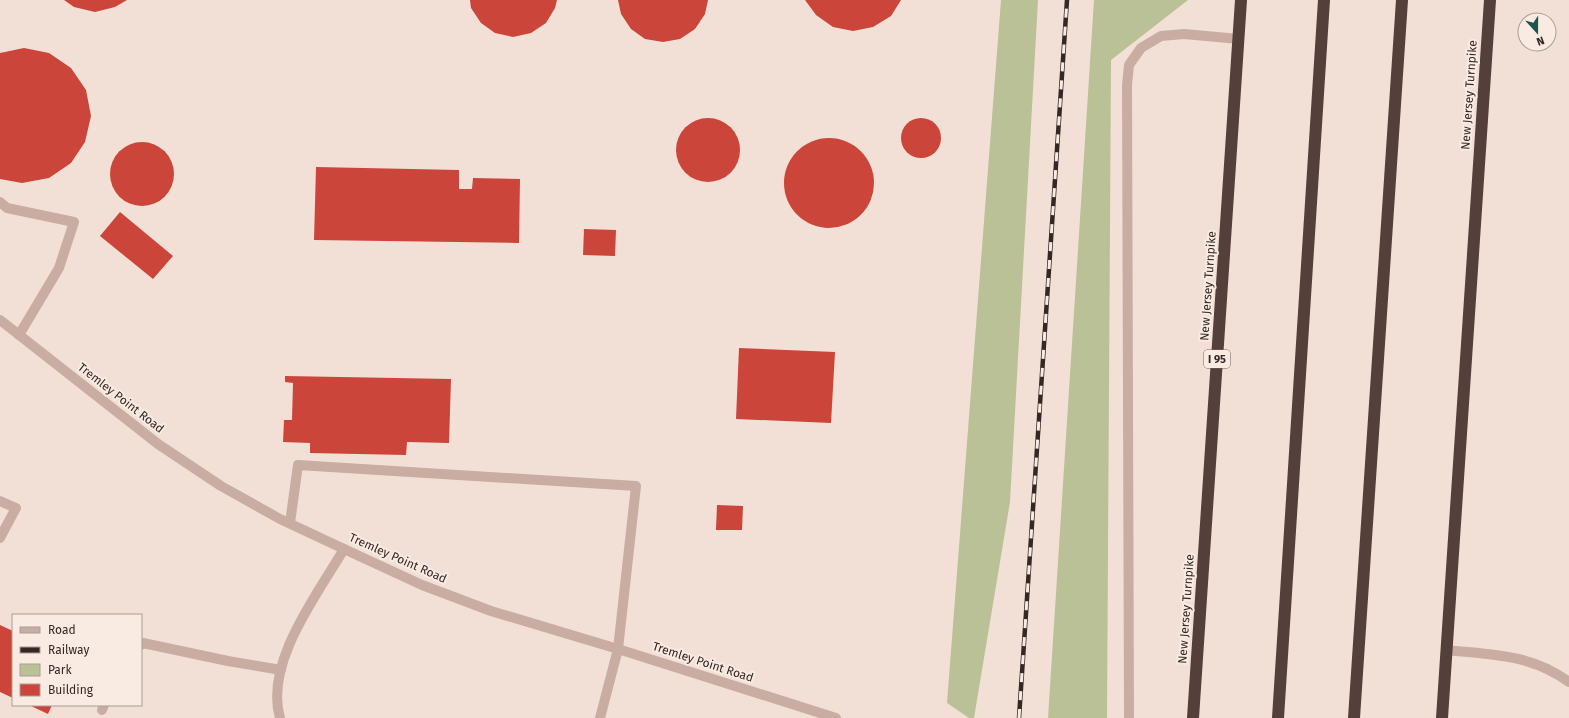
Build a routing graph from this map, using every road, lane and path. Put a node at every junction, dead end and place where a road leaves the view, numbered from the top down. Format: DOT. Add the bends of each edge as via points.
graph roads {
  1 [pos="1241,0"];
  2 [pos="1324,0"];
  3 [pos="1402,0"];
  4 [pos="1490,0"];
  5 [pos="1239,38"];
  6 [pos="0,202"];
  7 [pos="0,320"];
  8 [pos="19,335"];
  9 [pos="0,501"];
  10 [pos="290,523"];
  11 [pos="0,538"];
  12 [pos="344,549"];
  13 [pos="142,644"];
  14 [pos="618,649"];
  15 [pos="1447,650"];
  16 [pos="280,670"];
  17 [pos="1569,682"];
  18 [pos="280,718"];
  19 [pos="600,718"];
  20 [pos="836,718"];
  21 [pos="1129,718"];
  22 [pos="1193,718"];
  23 [pos="1278,718"];
  24 [pos="1354,718"];
  25 [pos="1442,718"];
  1 -- 5 [label="highway, New Jersey Turnpike / I 95"];
  2 -- 23 [label="highway"];
  3 -- 24 [label="highway"];
  4 -- 15 [label="highway, New Jersey Turnpike"];
  5 -- 21 [label="street" via="1184,34 1161,36 1141,48 1130,65 1127,85"];
  5 -- 22 [label="highway, New Jersey Turnpike / I 95"];
  6 -- 8 [label="street" via="7,208 74,222 59,268"];
  7 -- 8 [label="street, Tremley Point Road"];
  8 -- 10 [label="street, Tremley Point Road" via="158,444 221,486"];
  9 -- 11 [label="street" via="16,508"];
  10 -- 12 [label="street, Tremley Point Road"];
  10 -- 14 [label="street" via="298,464 636,486"];
  12 -- 14 [label="street, Tremley Point Road" via="422,585 491,611"];
  12 -- 16 [label="street" via="299,626 285,653"];
  13 -- 16 [label="street"];
  14 -- 19 [label="street"];
  14 -- 20 [label="street, Tremley Point Road"];
  15 -- 17 [label="street" via="1519,658 1552,670"];
  15 -- 25 [label="highway, New Jersey Turnpike"];
  16 -- 18 [label="street" via="277,683"];
}
